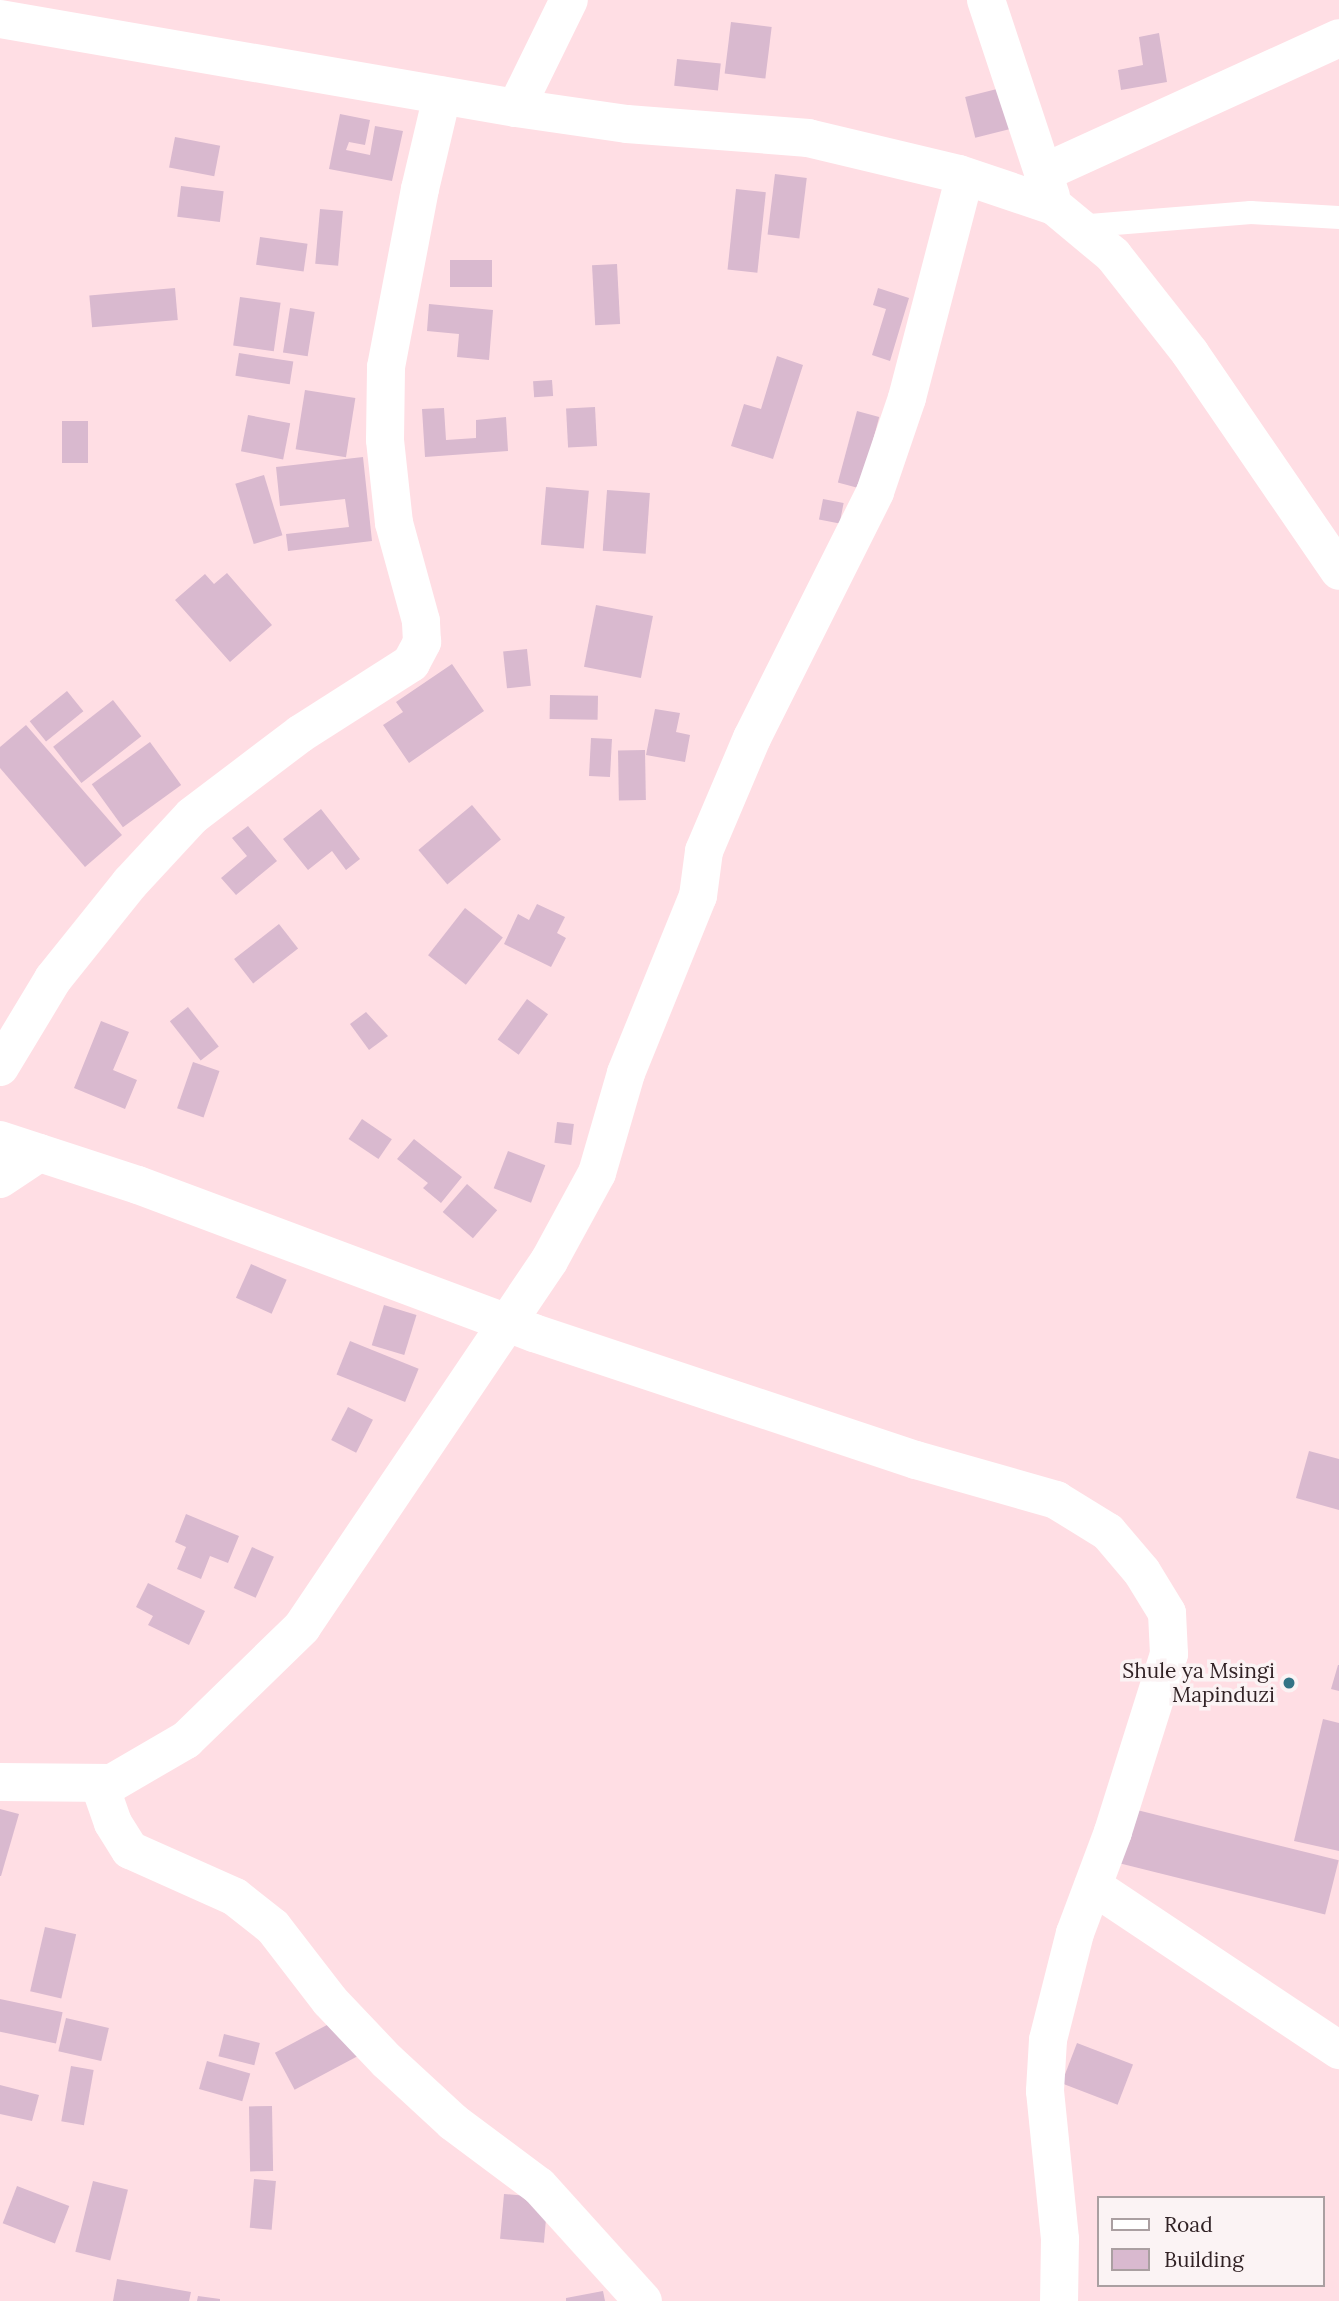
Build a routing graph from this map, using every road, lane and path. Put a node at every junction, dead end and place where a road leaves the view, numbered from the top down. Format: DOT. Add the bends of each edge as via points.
graph roads {
  1 [pos="569,0"];
  2 [pos="986,0"];
  3 [pos="0,19"];
  4 [pos="1339,38"];
  5 [pos="442,96"];
  6 [pos="516,108"];
  7 [pos="965,176"];
  8 [pos="1058,202"];
  9 [pos="1339,217"];
  10 [pos="1339,571"];
  11 [pos="0,1067"];
  12 [pos="0,1140"];
  13 [pos="39,1153"];
  14 [pos="0,1179"];
  15 [pos="508,1323"];
  16 [pos="0,1783"];
  17 [pos="99,1783"];
  18 [pos="1093,1886"];
  19 [pos="1339,2050"];
  20 [pos="643,2301"];
  21 [pos="1059,2301"];
  1 -- 6 [label="street"];
  2 -- 8 [label="street"];
  3 -- 5 [label="street"];
  4 -- 8 [label="street"];
  5 -- 6 [label="street"];
  5 -- 11 [label="street" via="386,367 385,440 394,523 421,621 422,642 411,663 300,734 192,816 130,883 53,979"];
  6 -- 7 [label="street" via="627,124 808,138"];
  7 -- 8 [label="street"];
  7 -- 15 [label="street" via="918,361 876,492 752,738 704,851 698,896 626,1073 597,1173 549,1261"];
  8 -- 9 [label="lane"];
  8 -- 10 [label="street" via="1113,255 1190,353"];
  12 -- 13 [label="street"];
  13 -- 14 [label="street"];
  13 -- 15 [label="street" via="177,1199"];
  15 -- 17 [label="street" via="302,1627 186,1740 112,1783"];
  15 -- 18 [label="street" via="916,1460 1056,1500 1108,1532 1142,1572 1167,1613 1169,1654"];
  16 -- 17 [label="street"];
  17 -- 20 [label="street" via="113,1823 130,1850 235,1897 272,1927 330,2001 387,2061 453,2122 538,2186"];
  18 -- 19 [label="street"];
  18 -- 21 [label="street" via="1075,1933 1048,2040 1045,2091 1060,2239"];
}
